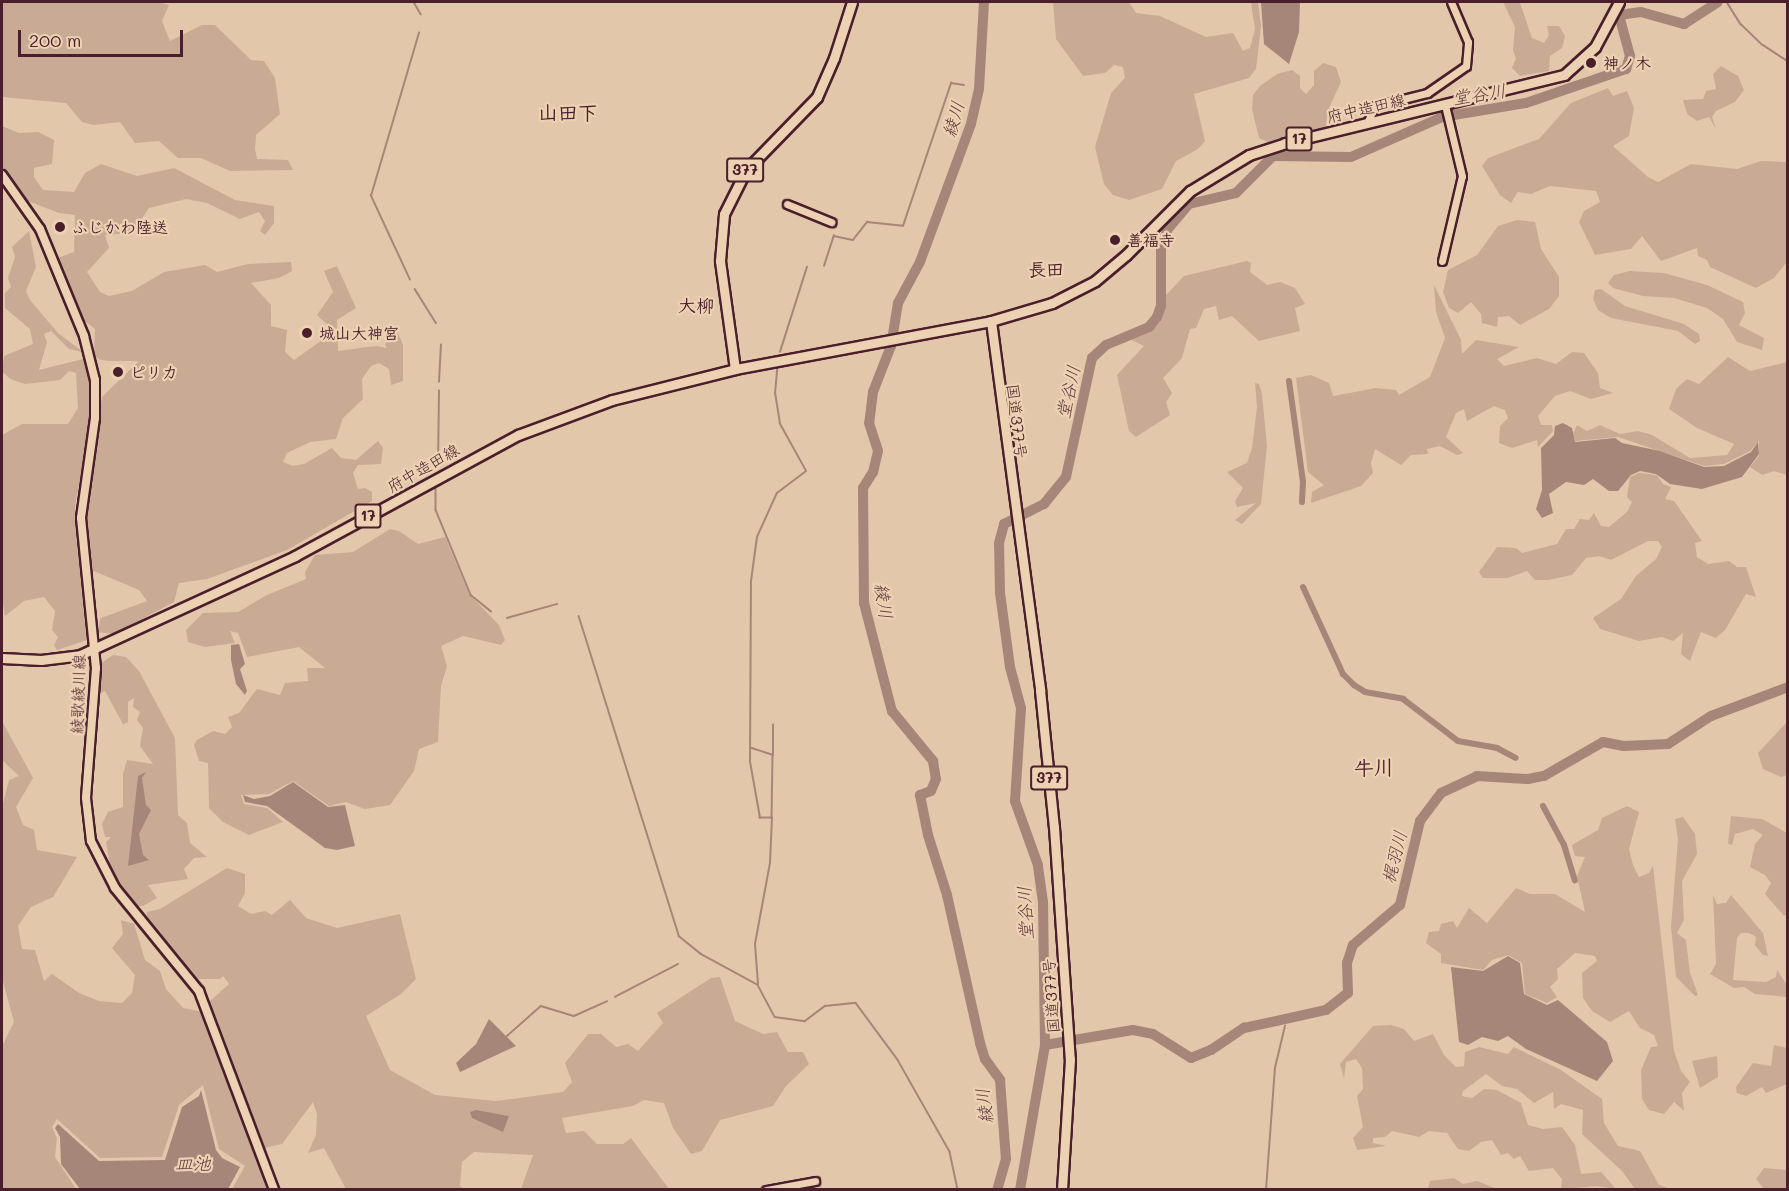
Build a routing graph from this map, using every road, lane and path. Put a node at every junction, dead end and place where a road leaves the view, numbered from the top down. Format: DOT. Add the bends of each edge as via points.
graph roads {
  1 [pos="852,2"];
  2 [pos="1451,2"];
  3 [pos="1619,2"];
  4 [pos="1445,108"];
  5 [pos="1368,123"];
  6 [pos="2,175"];
  7 [pos="787,204"];
  8 [pos="831,222"];
  9 [pos="1442,261"];
  10 [pos="991,321"];
  11 [pos="735,369"];
  12 [pos="95,649"];
  13 [pos="2,658"];
  14 [pos="815,1181"];
  15 [pos="274,1190"];
  16 [pos="766,1190"];
  17 [pos="1062,1190"];
  1 -- 11 [label="main road, 377" via="817,97 750,164 724,214 720,261"];
  2 -- 5 [label="street" via="1468,42 1466,66 1427,93 1375,106"];
  3 -- 4 [label="main road, 府中造田線 / 17" via="1595,47 1569,72"];
  4 -- 5 [label="main road, 府中造田線 / 17"];
  4 -- 9 [label="street" via="1462,176"];
  5 -- 10 [label="main road, 府中造田線 / 17" via="1273,146 1225,167 1178,201 1095,281 1052,303"];
  6 -- 12 [label="main road, 綾歌綾川線" via="40,229 93,367 96,405 81,531"];
  7 -- 8 [label="street"];
  10 -- 11 [label="main road"];
  10 -- 17 [label="main road, 国道377号 / 377" via="1048,758 1069,1040"];
  11 -- 12 [label="main road, 府中造田線 / 17" via="612,400 528,430 295,556"];
  12 -- 13 [label="main road, 府中造田線 / 17" via="57,658"];
  12 -- 15 [label="main road, 綾歌綾川線" via="95,703 86,798 91,842 115,888 199,991"];
  14 -- 16 [label="street"];
}
